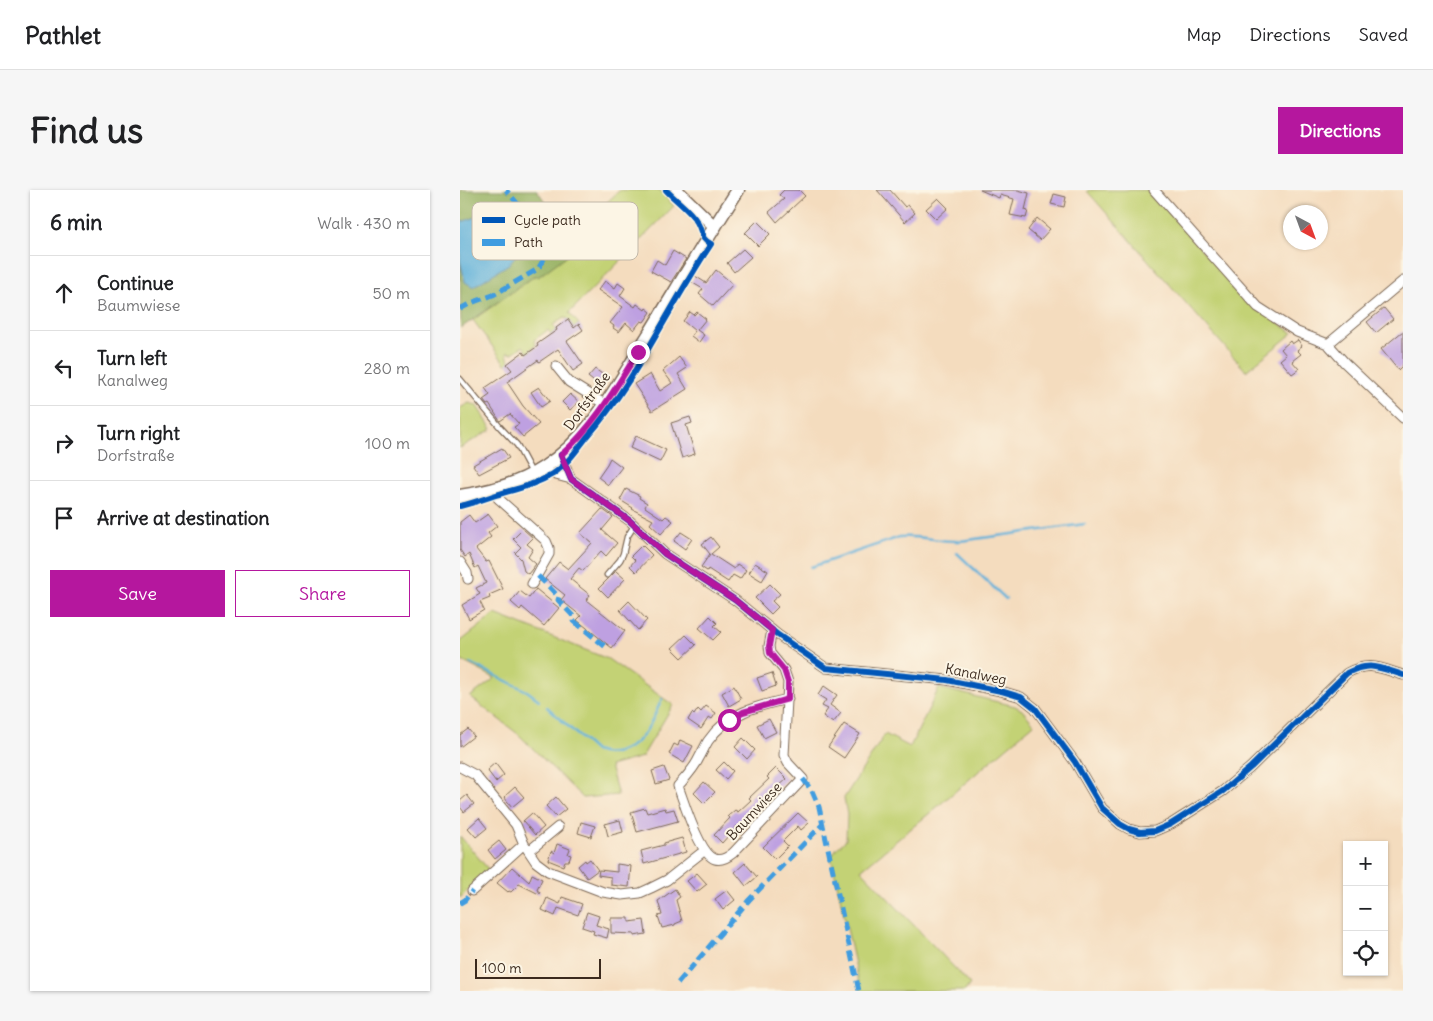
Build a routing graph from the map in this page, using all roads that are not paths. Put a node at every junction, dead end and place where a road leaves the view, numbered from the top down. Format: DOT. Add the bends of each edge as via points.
graph roads {
  1 [pos="677,190"];
  2 [pos="738,190"];
  3 [pos="1154,190"];
  4 [pos="715,227"];
  5 [pos="1403,280"];
  6 [pos="1328,344"];
  7 [pos="556,366"];
  8 [pos="460,379"];
  9 [pos="606,404"];
  10 [pos="1403,418"];
  11 [pos="561,455"];
  12 [pos="537,471"];
  13 [pos="571,479"];
  14 [pos="493,488"];
  15 [pos="460,496"];
  16 [pos="634,526"];
  17 [pos="460,562"];
  18 [pos="607,575"];
  19 [pos="468,579"];
  20 [pos="532,584"];
  21 [pos="772,630"];
  22 [pos="1403,675"];
  23 [pos="788,699"];
  24 [pos="460,768"];
  25 [pos="558,826"];
  26 [pos="527,848"];
  27 [pos="705,850"];
  28 [pos="472,891"];
  1 -- 4 [label="street"];
  2 -- 4 [label="main road, Dorfstraße"];
  3 -- 6 [label="street" via="1258,307 1297,332"];
  4 -- 9 [label="main road, Dorfstraße"];
  5 -- 6 [label="street"];
  6 -- 10 [label="street"];
  7 -- 9 [label="street" via="569,382"];
  8 -- 12 [label="lane"];
  9 -- 11 [label="main road, Dorfstraße" via="580,438"];
  11 -- 12 [label="main road, Dorfstraße"];
  11 -- 13 [label="street"];
  12 -- 13 [label="street, Kanalweg"];
  12 -- 14 [label="main road, Dorfstraße"];
  13 -- 16 [label="street, Kanalweg"];
  14 -- 15 [label="main road, Dorfstraße"];
  14 -- 20 [label="street" via="495,495 546,541 549,548 550,554"];
  16 -- 18 [label="lane" via="627,538 624,554"];
  16 -- 21 [label="street, Kanalweg" via="665,554 735,600"];
  17 -- 19 [label="street"];
  21 -- 22 [label="street, Kanalweg" via="826,668 947,680 1021,697 1034,708 1075,762 1102,808 1120,824 1140,832 1155,832 1223,791 1347,673 1359,667 1372,666"];
  21 -- 23 [label="street" via="770,653 784,670"];
  23 -- 27 [label="street" via="743,712 729,720 718,729 678,786 695,833"];
  23 -- 27 [label="street, Baumwiese" via="784,754 803,779 733,853 715,859"];
  24 -- 26 [label="street" via="475,775 516,825"];
  25 -- 26 [label="street"];
  26 -- 27 [label="street" via="536,862 548,871 603,892 622,895 661,884"];
  26 -- 28 [label="street"];
}
